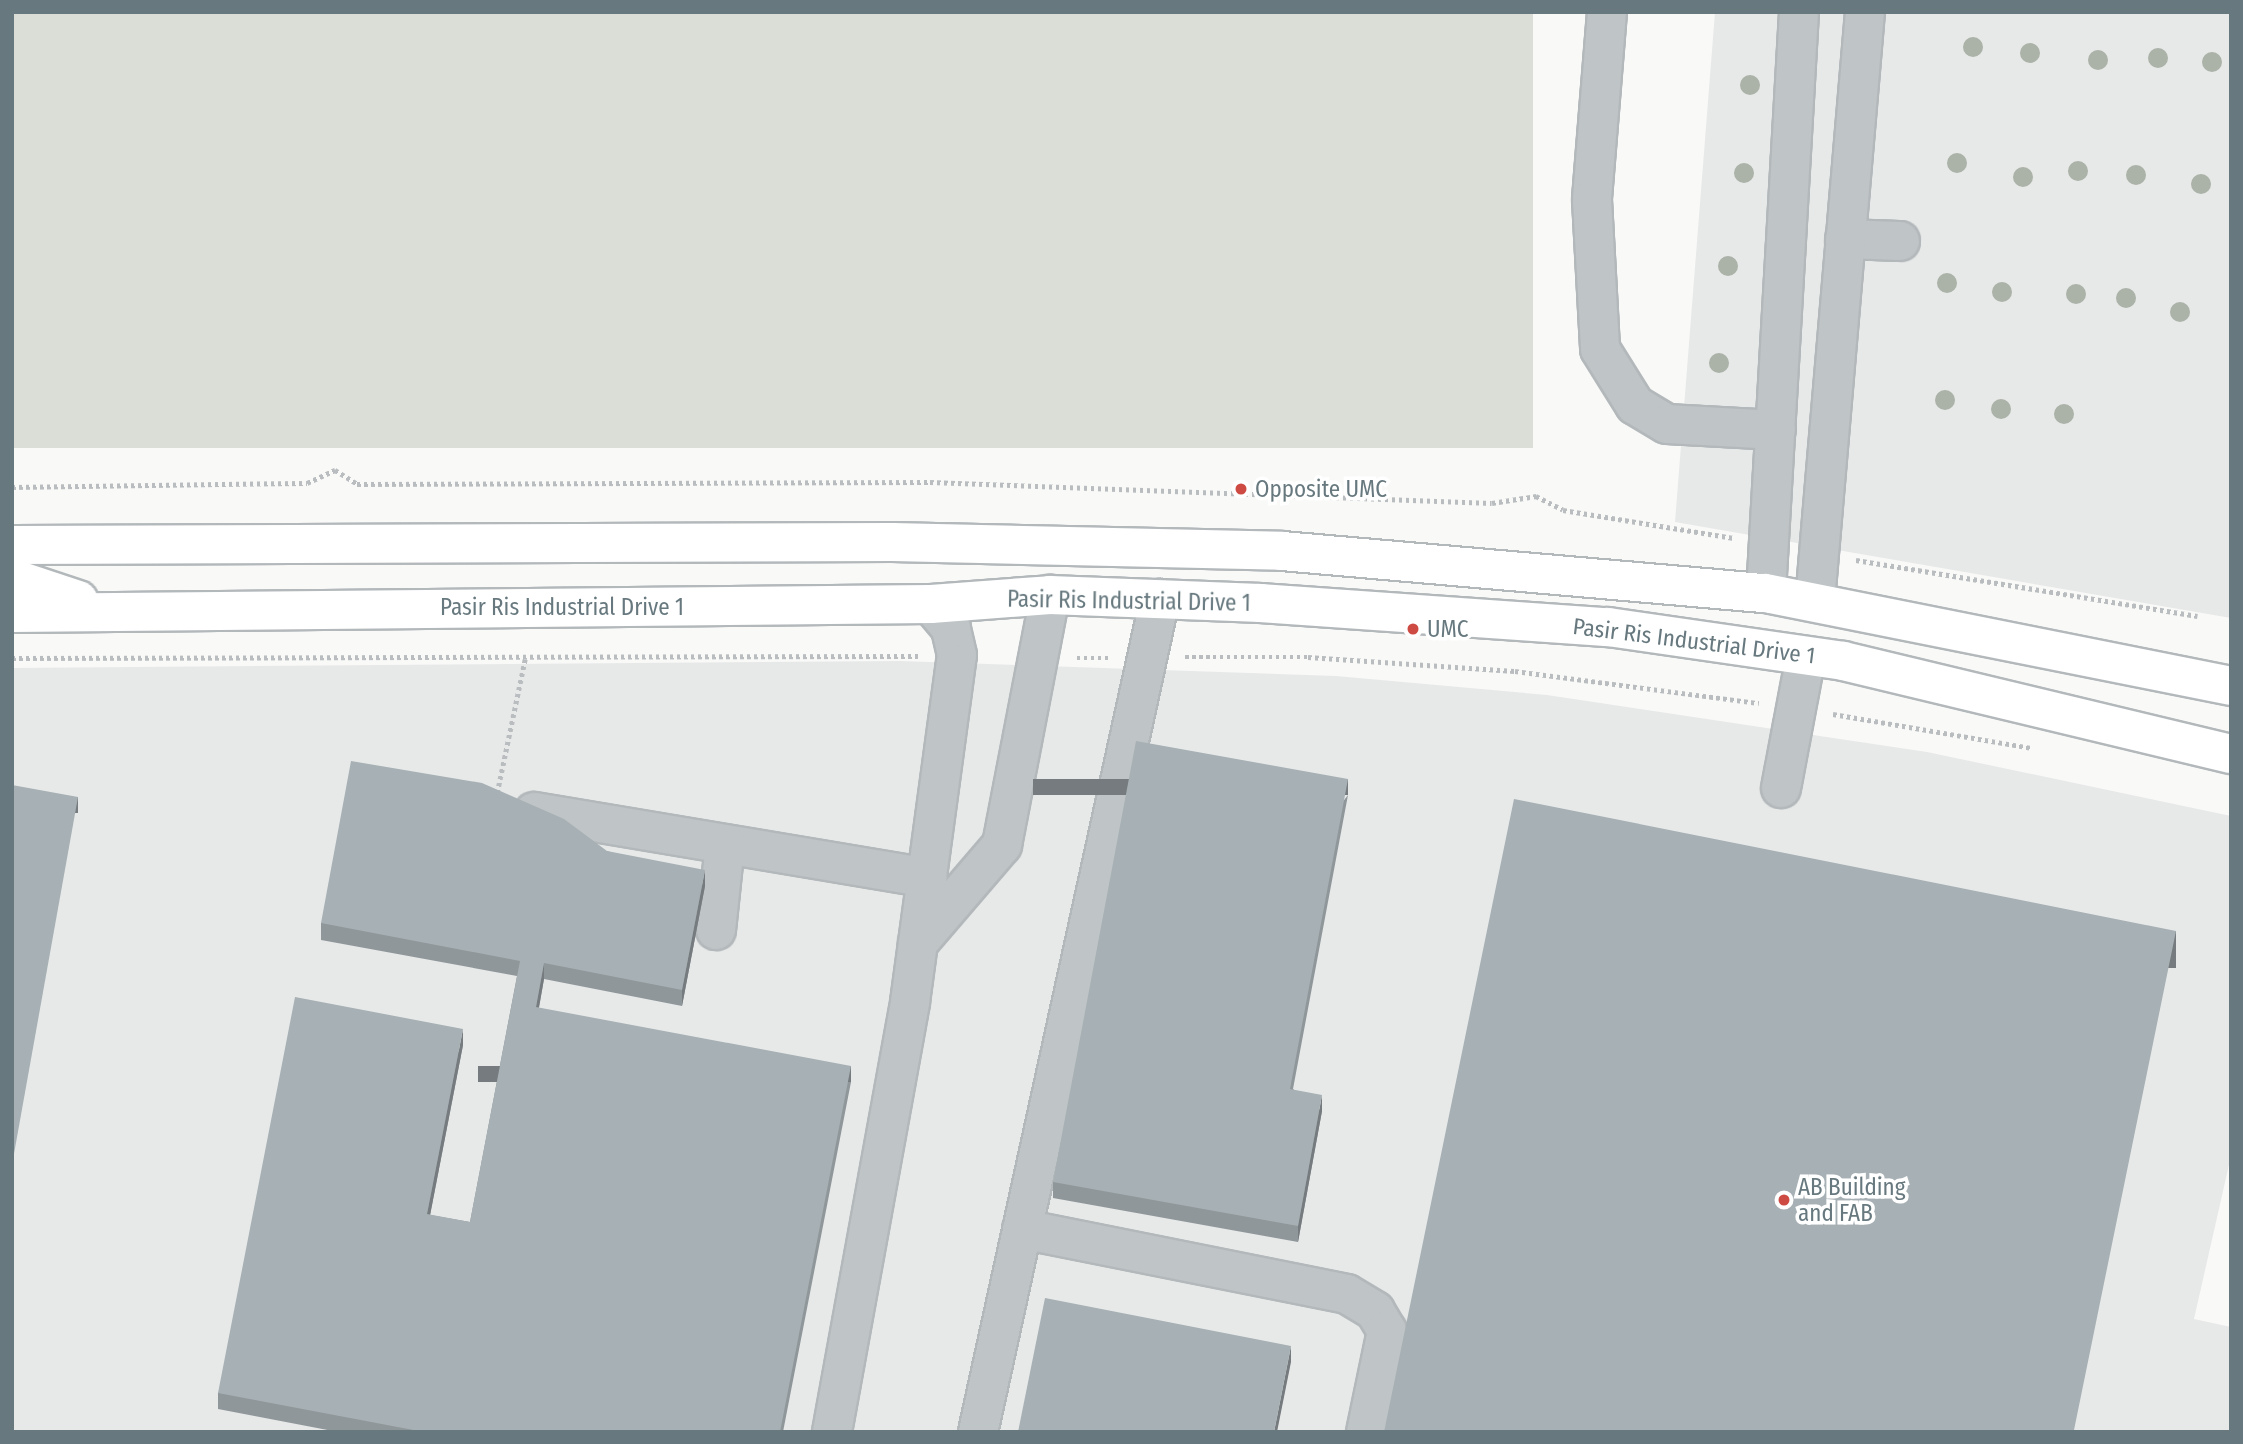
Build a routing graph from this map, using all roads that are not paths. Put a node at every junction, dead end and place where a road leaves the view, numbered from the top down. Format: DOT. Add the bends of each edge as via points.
graph roads {
  1 [pos="1607,12"];
  2 [pos="1799,12"];
  3 [pos="1865,12"];
  4 [pos="1845,239"];
  5 [pos="1900,241"];
  6 [pos="1782,307"];
  7 [pos="1840,312"];
  8 [pos="1776,430"];
  9 [pos="892,542"];
  10 [pos="12,545"];
  11 [pos="1033,562"];
  12 [pos="12,578"];
  13 [pos="1766,593"];
  14 [pos="1050,595"];
  15 [pos="1160,599"];
  16 [pos="1815,601"];
  17 [pos="931,604"];
  18 [pos="12,613"];
  19 [pos="124,613"];
  20 [pos="1806,656"];
  21 [pos="2231,686"];
  22 [pos="2231,754"];
  23 [pos="1781,788"];
  24 [pos="534,812"];
  25 [pos="725,844"];
  26 [pos="927,878"];
  27 [pos="716,930"];
  28 [pos="918,943"];
  29 [pos="1022,1229"];
  30 [pos="832,1432"];
  31 [pos="978,1432"];
  32 [pos="1366,1432"];
  1 -- 8 [label="lane" via="1592,200 1600,349 1635,405 1667,424"];
  2 -- 6 [label="lane"];
  3 -- 4 [label="lane"];
  4 -- 5 [label="lane"];
  4 -- 7 [label="lane"];
  6 -- 7 [label="lane"];
  6 -- 8 [label="lane"];
  7 -- 16 [label="lane"];
  8 -- 13 [label="lane"];
  9 -- 10 [label="main road"];
  9 -- 11 [label="main road"];
  9 -- 13 [label="main road" via="1282,551"];
  11 -- 14 [label="main road" via="1049,577"];
  11 -- 15 [label="main road" via="1129,569"];
  12 -- 19 [label="main road"];
  13 -- 16 [label="main road"];
  13 -- 20 [label="main road" via="1771,625"];
  14 -- 15 [label="main road, Pasir Ris Industrial Drive 1"];
  14 -- 17 [label="main road, Pasir Ris Industrial Drive 1"];
  14 -- 28 [label="lane" via="1002,845"];
  15 -- 20 [label="main road, Pasir Ris Industrial Drive 1" via="1608,627"];
  15 -- 29 [label="lane"];
  16 -- 21 [label="main road"];
  17 -- 19 [label="main road, Pasir Ris Industrial Drive 1"];
  17 -- 26 [label="lane" via="951,628 957,655"];
  18 -- 19 [label="main road, Pasir Ris Industrial Drive 1"];
  20 -- 22 [label="main road, Pasir Ris Industrial Drive 1"];
  20 -- 23 [label="lane"];
  24 -- 25 [label="lane"];
  25 -- 26 [label="lane"];
  25 -- 27 [label="lane"];
  26 -- 28 [label="lane"];
  28 -- 30 [label="lane"];
  29 -- 31 [label="lane"];
  29 -- 32 [label="lane" via="1347,1294 1375,1311 1387,1331"];
}
